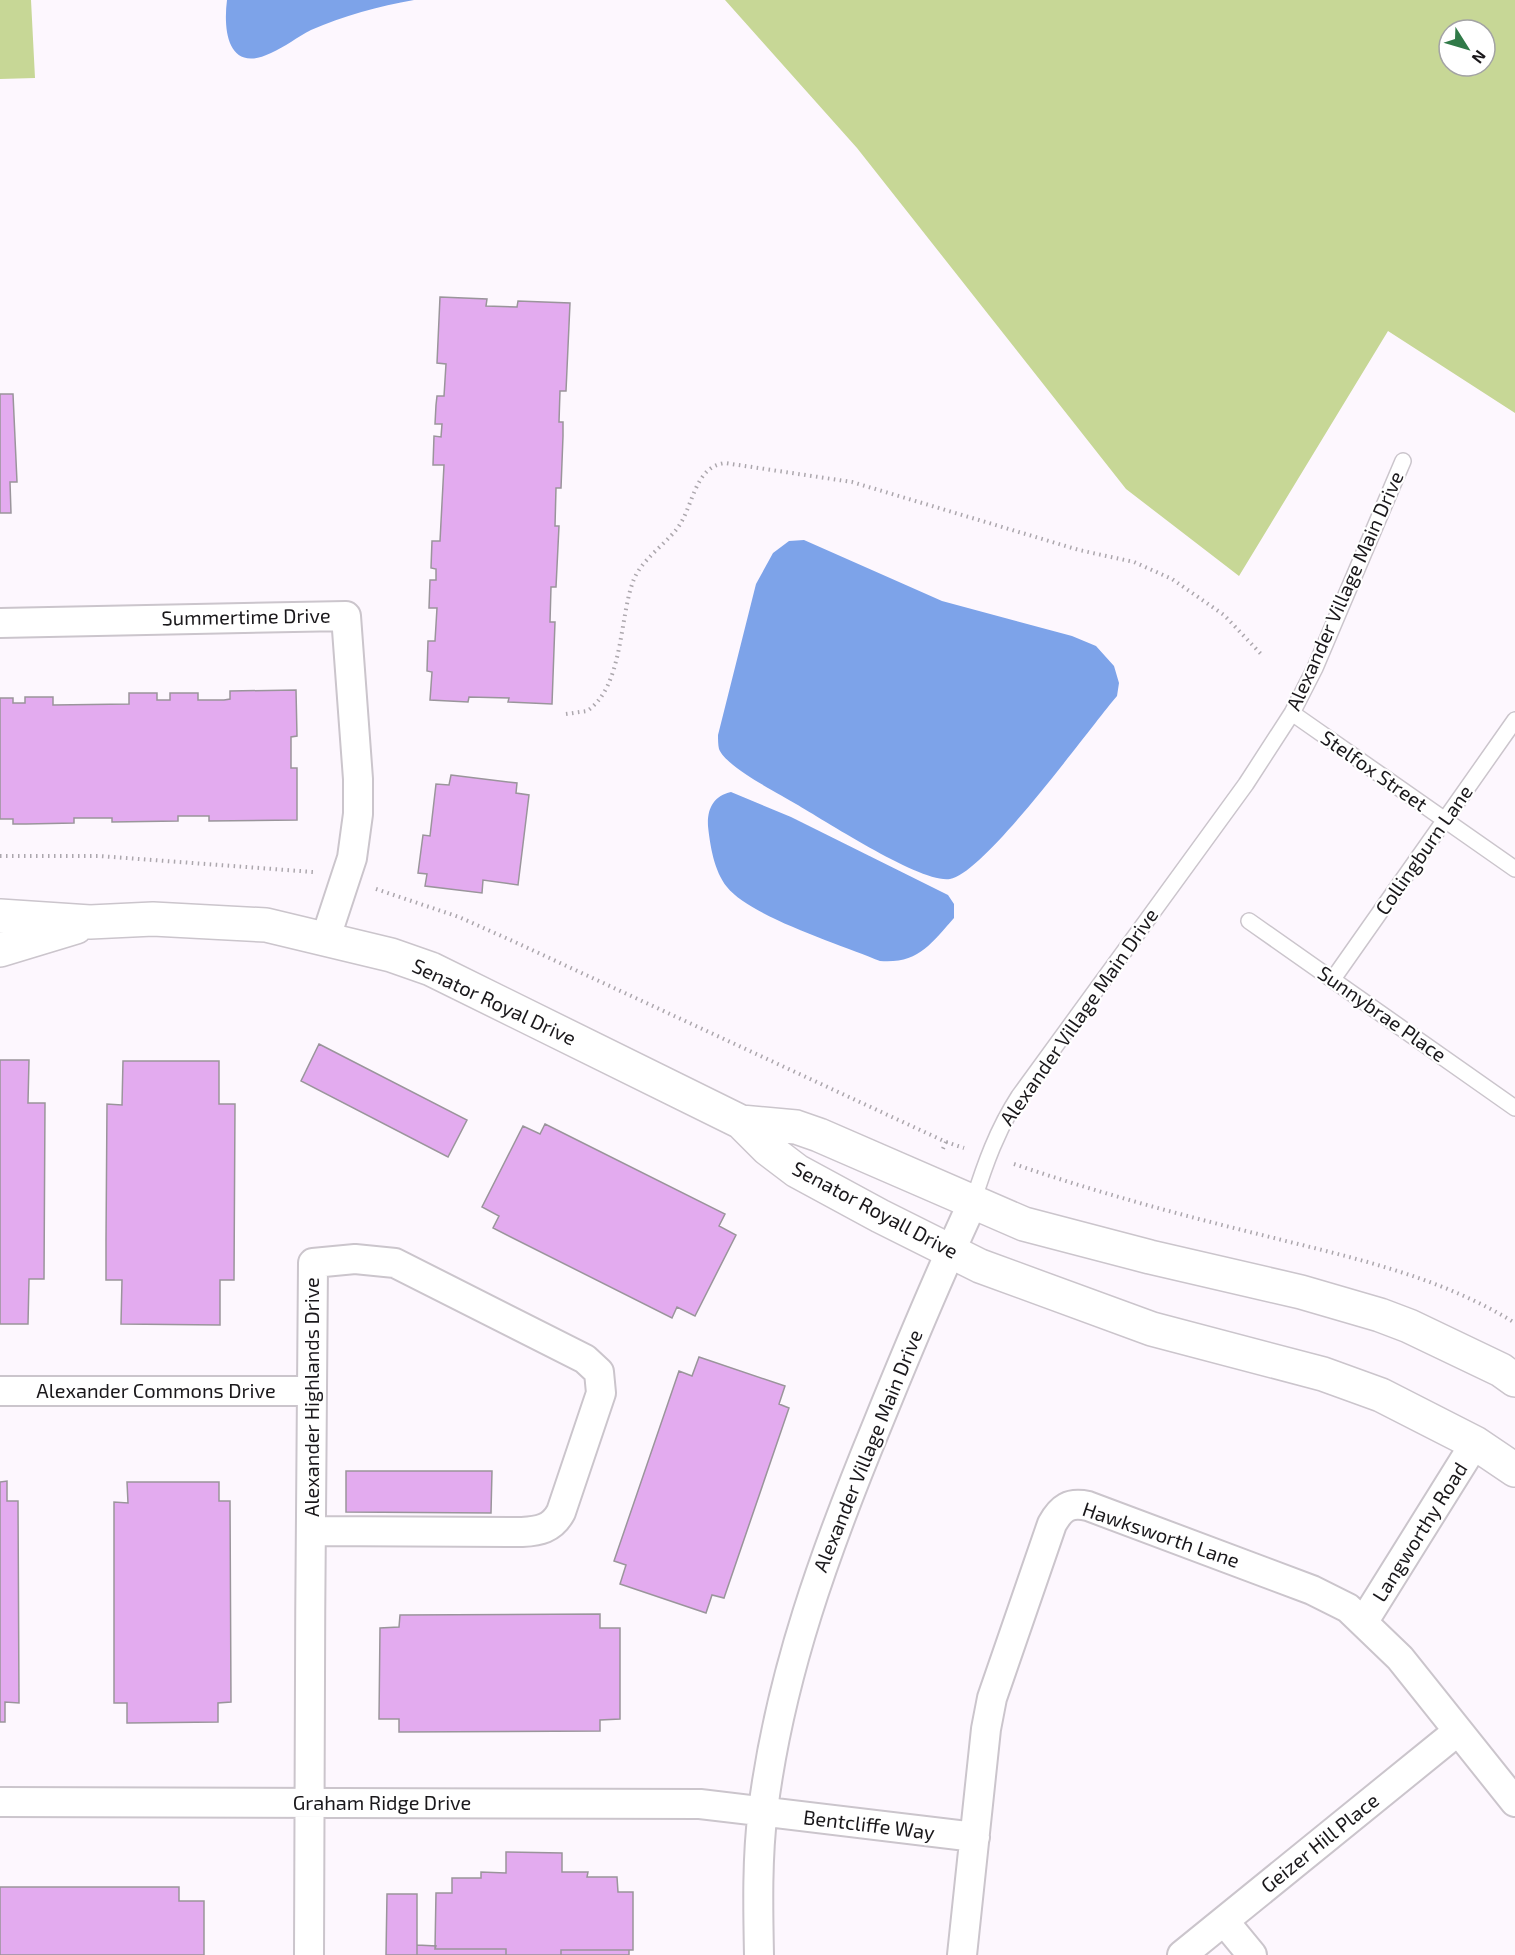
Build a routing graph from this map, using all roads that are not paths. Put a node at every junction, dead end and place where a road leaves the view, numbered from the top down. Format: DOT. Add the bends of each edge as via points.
graph roads {
  1 [pos="1403,461"];
  2 [pos="0,623"];
  3 [pos="1292,713"];
  4 [pos="1515,720"];
  5 [pos="1445,820"];
  6 [pos="1515,869"];
  7 [pos="0,916"];
  8 [pos="1249,921"];
  9 [pos="90,922"];
  10 [pos="326,938"];
  11 [pos="0,950"];
  12 [pos="1333,979"];
  13 [pos="1515,1108"];
  14 [pos="741,1122"];
  15 [pos="973,1202"];
  16 [pos="950,1252"];
  17 [pos="1515,1380"];
  18 [pos="0,1391"];
  19 [pos="311,1391"];
  20 [pos="1475,1443"];
  21 [pos="1515,1470"];
  22 [pos="310,1531"];
  23 [pos="1364,1621"];
  24 [pos="1458,1731"];
  25 [pos="0,1802"];
  26 [pos="1515,1802"];
  27 [pos="309,1803"];
  28 [pos="763,1812"];
  29 [pos="975,1837"];
  30 [pos="1224,1921"];
  31 [pos="309,1955"];
  32 [pos="759,1955"];
  33 [pos="962,1955"];
  34 [pos="1182,1955"];
  35 [pos="1252,1955"];
  1 -- 3 [label="lane, Alexander Village Main Drive"];
  2 -- 10 [label="street, Summertime Drive" via="346,616 358,814 352,858"];
  3 -- 5 [label="lane, Stelfox Street"];
  3 -- 15 [label="lane, Alexander Village Main Drive" via="1246,784 1018,1096 987,1155"];
  4 -- 5 [label="lane, Collingburn Lane"];
  5 -- 6 [label="lane, Stelfox Street"];
  5 -- 12 [label="lane, Collingburn Lane"];
  7 -- 9 [label="street, Senator Royal Drive"];
  8 -- 12 [label="lane, Sunnybrae Place"];
  9 -- 10 [label="street, Senator Royal Drive" via="211,920 266,925"];
  9 -- 11 [label="street, Senator Royal Drive"];
  10 -- 14 [label="street, Senator Royal Drive" via="431,969"];
  12 -- 13 [label="lane, Sunnybrae Place"];
  14 -- 15 [label="street, Senator Royall Drive" via="796,1127"];
  14 -- 16 [label="street, Senator Royall Drive" via="797,1171"];
  15 -- 16 [label="street, Alexander Village Main Drive"];
  15 -- 17 [label="street, Senator Royall Drive" via="1024,1224 1072,1238 1301,1292 1380,1315"];
  16 -- 20 [label="street, Senator Royall Drive" via="1123,1320 1323,1374 1381,1395"];
  16 -- 28 [label="street, Alexander Village Main Drive" via="837,1522 818,1577 788,1676"];
  18 -- 19 [label="street, Alexander Commons Drive"];
  19 -- 22 [label="street, Alexander Highlands Drive"];
  19 -- 22 [label="street, Alexander Highlands Drive" via="313,1263 355,1259 378,1259 412,1269 594,1364 602,1382 561,1512 546,1528 522,1532"];
  20 -- 21 [label="street, Senator Royall Drive"];
  20 -- 23 [label="street, Langworthy Road"];
  22 -- 27 [label="street, Alexander Highlands Drive"];
  23 -- 24 [label="street, Hawksworth Lane" via="1400,1658"];
  23 -- 29 [label="street, Hawksworth Lane" via="1312,1590 1088,1506 1067,1506 1058,1512 1052,1524 992,1698"];
  24 -- 26 [label="street, Hawksworth Lane"];
  24 -- 30 [label="street, Geizer Hill Place"];
  25 -- 27 [label="street, Graham Ridge Drive"];
  27 -- 28 [label="street, Graham Ridge Drive" via="700,1804"];
  27 -- 31 [label="street, Alexander Highlands Drive"];
  28 -- 29 [label="street, Bentcliffe Way"];
  28 -- 32 [label="street, Alexander Village Main Drive"];
  29 -- 33 [label="street, Hawksworth Lane"];
  30 -- 34 [label="street, Geizer Hill Place"];
  30 -- 35 [label="street"];
}
